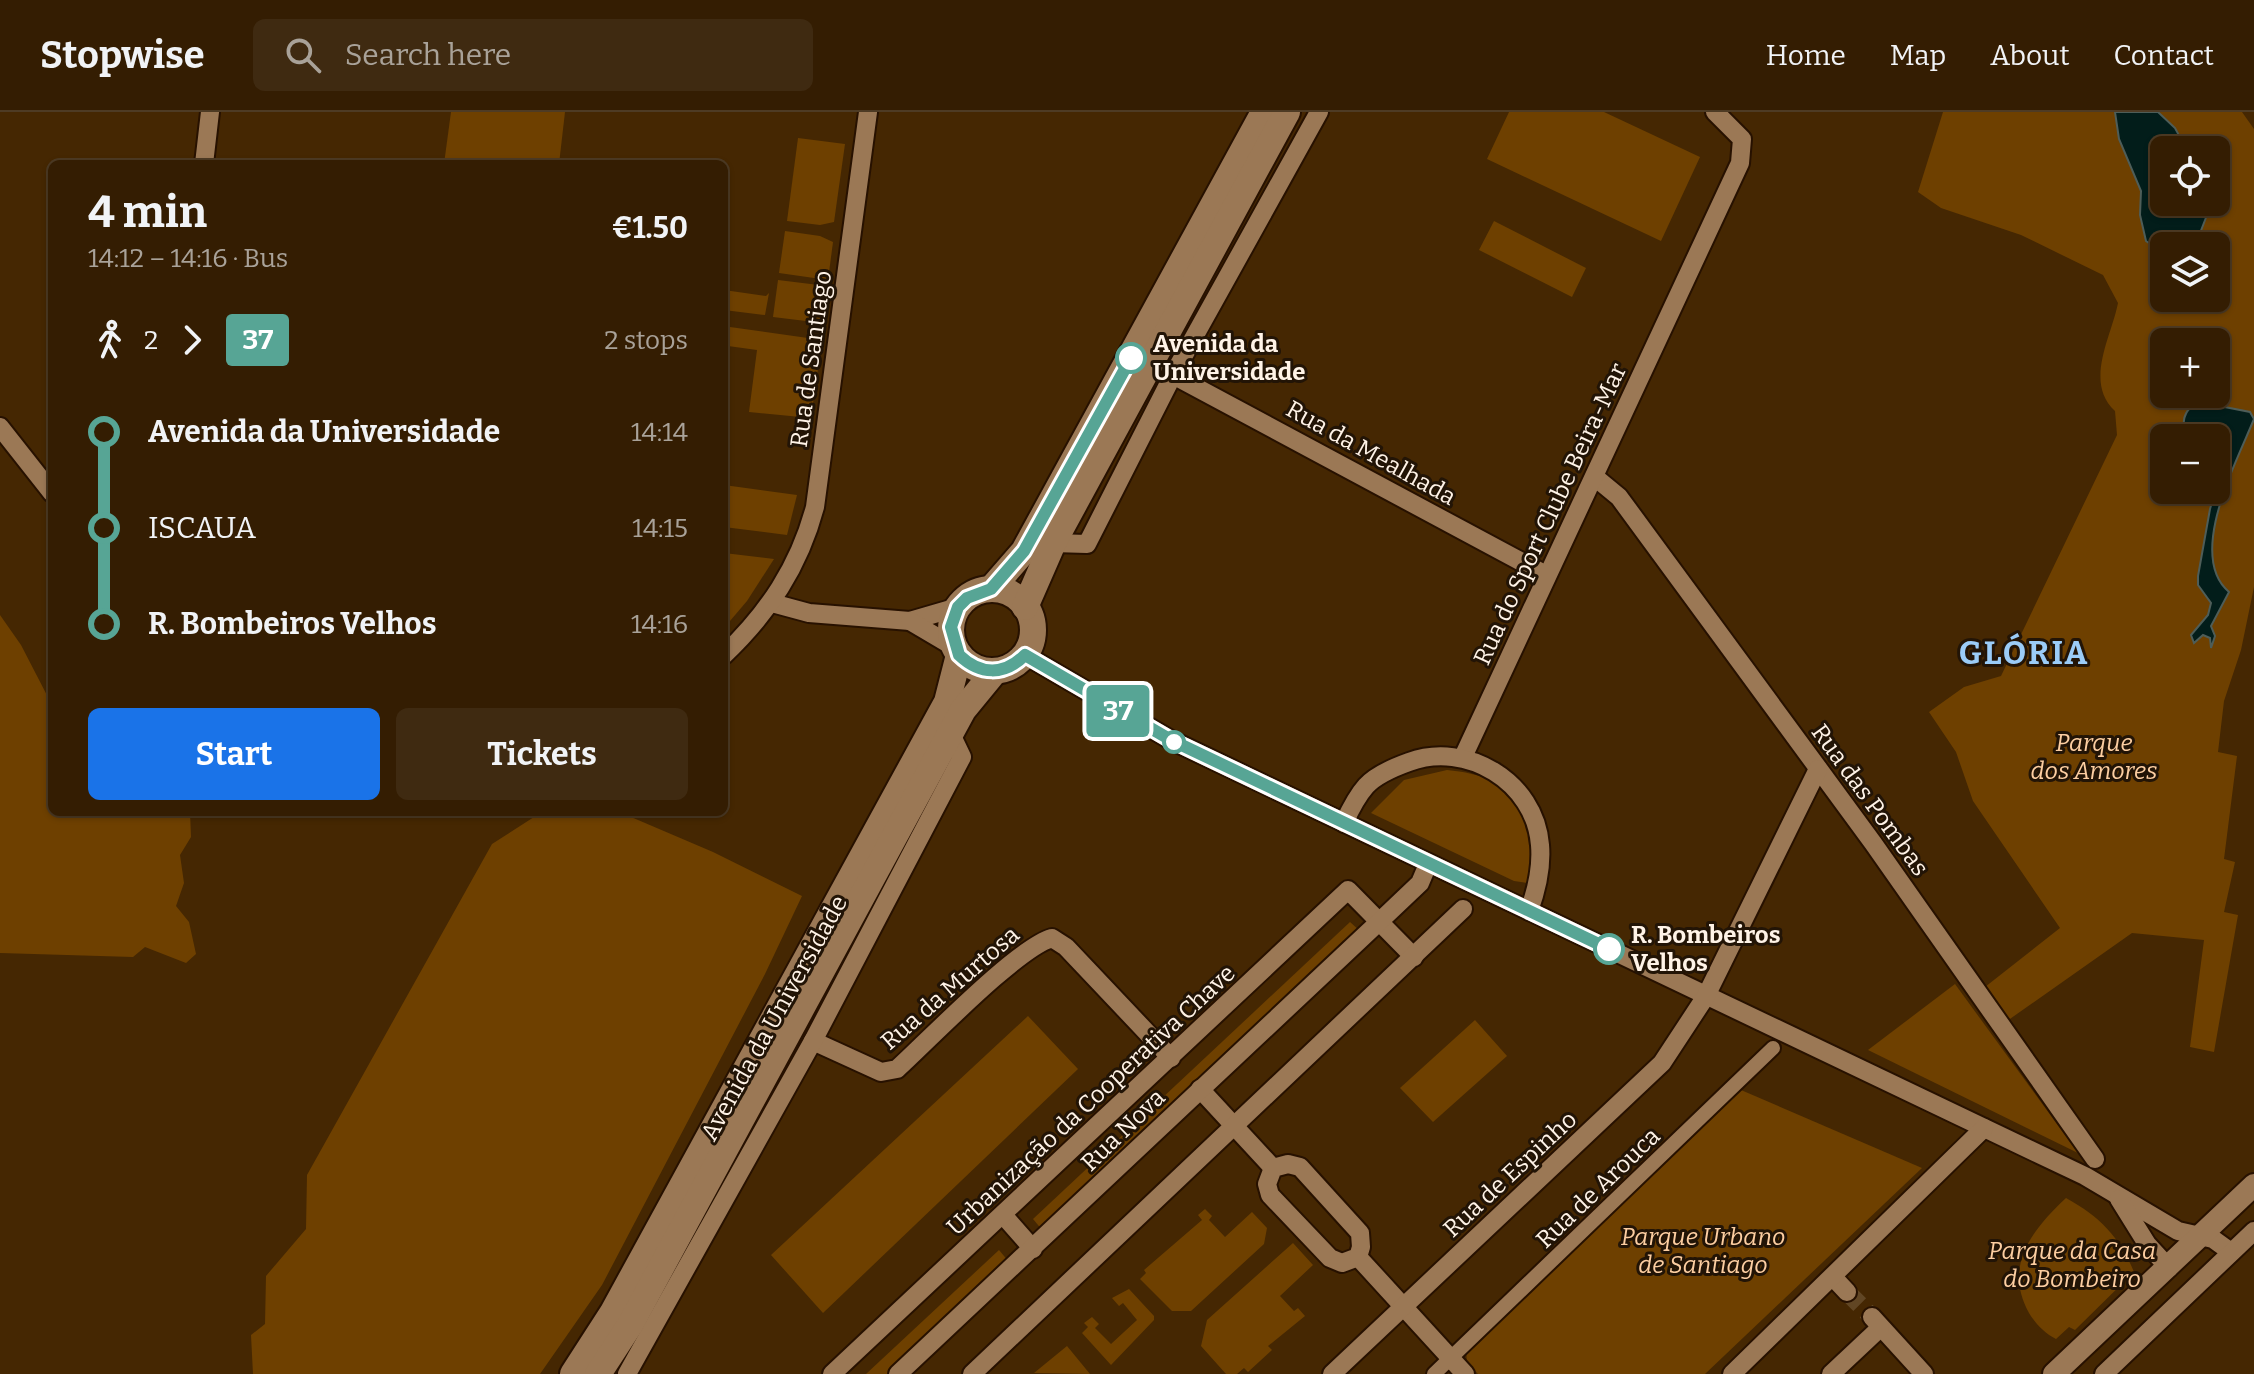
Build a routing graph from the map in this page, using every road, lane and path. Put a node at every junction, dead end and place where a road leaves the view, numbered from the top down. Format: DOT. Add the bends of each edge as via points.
graph roads {
  1 [pos="210,112"];
  2 [pos="868,112"];
  3 [pos="1264,112"];
  4 [pos="1287,112"];
  5 [pos="1319,112"];
  6 [pos="1715,112"];
  7 [pos="204,160"];
  8 [pos="1173,375"];
  9 [pos="0,427"];
  10 [pos="1596,478"];
  11 [pos="48,488"];
  12 [pos="1053,543"];
  13 [pos="1546,575"];
  14 [pos="991,589"];
  15 [pos="772,603"];
  16 [pos="958,607"];
  17 [pos="1025,607"];
  18 [pos="910,621"];
  19 [pos="728,651"];
  20 [pos="956,651"];
  21 [pos="1025,655"];
  22 [pos="995,671"];
  23 [pos="951,734"];
  24 [pos="1463,757"];
  25 [pos="1818,769"];
  26 [pos="1344,823"];
  27 [pos="1428,864"];
  28 [pos="1463,909"];
  29 [pos="1529,911"];
  30 [pos="1380,921"];
  31 [pos="1414,957"];
  32 [pos="1706,996"];
  33 [pos="813,1041"];
  34 [pos="1773,1048"];
  35 [pos="1171,1058"];
  36 [pos="1200,1089"];
  37 [pos="1235,1128"];
  38 [pos="1984,1128"];
  39 [pos="2095,1159"];
  40 [pos="1273,1168"];
  41 [pos="2254,1185"];
  42 [pos="2117,1196"];
  43 [pos="1004,1216"];
  44 [pos="2254,1231"];
  45 [pos="2203,1235"];
  46 [pos="1033,1249"];
  47 [pos="2231,1252"];
  48 [pos="1358,1257"];
  49 [pos="2169,1268"];
  50 [pos="1833,1277"];
  51 [pos="1847,1292"];
  52 [pos="1403,1308"];
  53 [pos="1451,1358"];
  54 [pos="2056,1373"];
  55 [pos="573,1374"];
  56 [pos="598,1374"];
  57 [pos="627,1374"];
  58 [pos="832,1374"];
  59 [pos="898,1374"];
  60 [pos="972,1374"];
  61 [pos="1332,1374"];
  62 [pos="1434,1374"];
  63 [pos="1465,1374"];
  64 [pos="1732,1374"];
  65 [pos="1831,1374"];
  66 [pos="1924,1374"];
  67 [pos="2104,1374"];
  1 -- 7 [label="street"];
  2 -- 15 [label="street, Rua de Santiago" via="815,507 807,535"];
  3 -- 14 [label="main road" via="1024,551"];
  4 -- 12 [label="main road"];
  5 -- 8 [label="street"];
  6 -- 10 [label="street, Rua do Sport Clube Beira-Mar" via="1742,139 1740,163 1687,294"];
  8 -- 12 [label="street" via="1087,544"];
  8 -- 13 [label="street, Rua da Mealhada"];
  9 -- 11 [label="street"];
  10 -- 13 [label="street, Rua do Sport Clube Beira-Mar"];
  10 -- 25 [label="street, Rua das Pombas" via="1619,497"];
  12 -- 17 [label="main road"];
  13 -- 24 [label="street, Rua do Sport Clube Beira-Mar"];
  14 -- 16 [label="main road"];
  14 -- 17 [label="main road" via="1016,597"];
  15 -- 18 [label="street" via="809,613"];
  15 -- 19 [label="street, Rua de Santiago"];
  16 -- 18 [label="street"];
  16 -- 20 [label="main road" via="951,627"];
  17 -- 21 [label="main road" via="1033,631"];
  18 -- 20 [label="street"];
  20 -- 22 [label="main road" via="981,670"];
  20 -- 55 [label="main road, Avenida da Universidade" via="947,702 613,1312"];
  21 -- 22 [label="main road"];
  21 -- 26 [label="street" via="1171,740"];
  22 -- 23 [label="main road, Avenida da Universidade"];
  23 -- 33 [label="street, Avenida da Universidade" via="962,757"];
  23 -- 56 [label="main road, Avenida da Universidade" via="630,1325"];
  24 -- 26 [label="street" via="1439,755 1399,765 1368,785"];
  24 -- 29 [label="street" via="1483,764 1513,788 1535,821 1540,867"];
  25 -- 32 [label="street, Rua de Espinho"];
  25 -- 39 [label="street, Rua das Pombas"];
  26 -- 27 [label="street"];
  27 -- 29 [label="street"];
  27 -- 30 [label="street, Rua Nova" via="1420,883"];
  28 -- 31 [label="street"];
  29 -- 32 [label="street"];
  30 -- 31 [label="street"];
  30 -- 35 [label="street, Urbanização da Cooperativa Chave" via="1348,890"];
  30 -- 36 [label="street, Rua Nova"];
  31 -- 37 [label="street"];
  32 -- 38 [label="street"];
  32 -- 52 [label="street, Rua de Espinho" via="1662,1063"];
  33 -- 35 [label="street, Rua da Murtosa" via="881,1072 897,1069 1039,942 1052,938"];
  33 -- 57 [label="street, Avenida da Universidade"];
  34 -- 53 [label="street, Rua de Arouca"];
  35 -- 43 [label="street, Urbanização da Cooperativa Chave"];
  36 -- 37 [label="street"];
  36 -- 46 [label="street, Rua Nova"];
  37 -- 40 [label="street"];
  37 -- 60 [label="street"];
  38 -- 42 [label="street"];
  38 -- 50 [label="street"];
  40 -- 48 [label="street" via="1300,1167 1360,1233"];
  40 -- 48 [label="street" via="1267,1184 1270,1195 1330,1258 1342,1263"];
  41 -- 45 [label="street"];
  42 -- 45 [label="street" via="2178,1231"];
  42 -- 49 [label="street"];
  43 -- 46 [label="street"];
  43 -- 58 [label="street, Urbanização da Cooperativa Chave"];
  44 -- 47 [label="street"];
  45 -- 47 [label="street"];
  45 -- 49 [label="street"];
  46 -- 59 [label="street, Rua Nova"];
  47 -- 67 [label="street"];
  48 -- 52 [label="street"];
  49 -- 54 [label="street"];
  50 -- 51 [label="street"];
  50 -- 64 [label="street"];
  52 -- 53 [label="street"];
  52 -- 61 [label="street, Rua de Espinho"];
  53 -- 62 [label="street, Rua de Arouca"];
  53 -- 63 [label="street"];
  65 -- 66 [label="street" via="1876,1323"];
}
